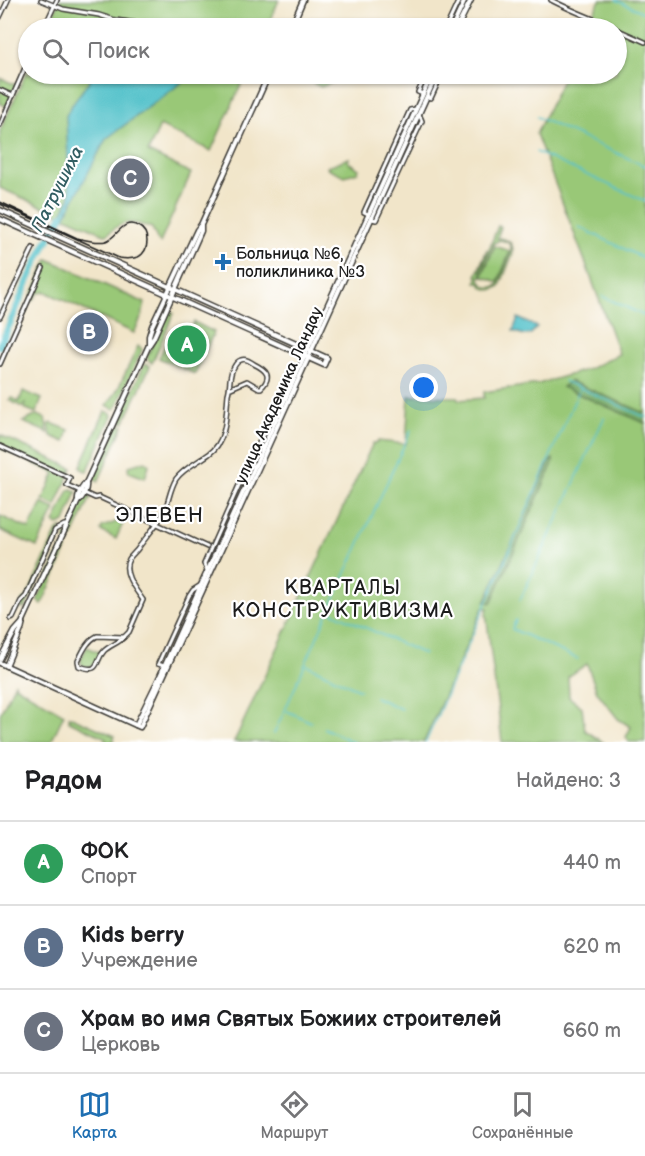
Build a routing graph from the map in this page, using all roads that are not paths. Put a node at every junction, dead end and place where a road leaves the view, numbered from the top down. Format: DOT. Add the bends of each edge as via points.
graph roads {
  1 [pos="8,0"];
  2 [pos="41,0"];
  3 [pos="57,0"];
  4 [pos="303,0"];
  5 [pos="459,0"];
  6 [pos="465,0"];
  7 [pos="471,0"];
  8 [pos="551,0"];
  9 [pos="54,6"];
  10 [pos="0,17"];
  11 [pos="49,18"];
  12 [pos="109,18"];
  13 [pos="295,18"];
  14 [pos="451,18"];
  15 [pos="457,18"];
  16 [pos="462,18"];
  17 [pos="592,18"];
  18 [pos="627,34"];
  19 [pos="645,42"];
  20 [pos="18,84"];
  21 [pos="264,84"];
  22 [pos="422,84"];
  23 [pos="430,84"];
  24 [pos="434,84"];
  25 [pos="436,84"];
  26 [pos="0,90"];
  27 [pos="13,96"];
  28 [pos="427,96"];
  29 [pos="0,125"];
  30 [pos="0,210"];
  31 [pos="0,219"];
  32 [pos="200,226"];
  33 [pos="33,249"];
  34 [pos="43,268"];
  35 [pos="170,287"];
  36 [pos="175,290"];
  37 [pos="166,295"];
  38 [pos="172,297"];
  39 [pos="0,317"];
  40 [pos="149,345"];
  41 [pos="309,350"];
  42 [pos="306,357"];
  43 [pos="0,364"];
  44 [pos="231,388"];
  45 [pos="0,446"];
  46 [pos="82,492"];
  47 [pos="156,523"];
  48 [pos="67,525"];
  49 [pos="207,547"];
  50 [pos="18,609"];
  51 [pos="27,613"];
  52 [pos="11,619"];
  53 [pos="23,621"];
  54 [pos="124,637"];
  55 [pos="0,661"];
  56 [pos="6,666"];
  57 [pos="138,726"];
  1 -- 10 [label="street"];
  2 -- 9 [label="street"];
  3 -- 9 [label="street"];
  4 -- 13 [label="street"];
  5 -- 14 [label="street"];
  6 -- 15 [label="street"];
  7 -- 16 [label="street"];
  8 -- 17 [label="street"];
  9 -- 11 [label="street"];
  9 -- 12 [label="street"];
  18 -- 19 [label="street"];
  20 -- 27 [label="street"];
  21 -- 32 [label="street"];
  22 -- 28 [label="street, улица Академика Ландау" via="418,92"];
  23 -- 28 [label="street, улица Академика Ландау"];
  24 -- 28 [label="street, улица Академика Ландау"];
  25 -- 28 [label="street"];
  26 -- 27 [label="street"];
  27 -- 29 [label="street"];
  28 -- 41 [label="street, улица Академика Ландау" via="374,219"];
  28 -- 41 [label="street, улица Академика Ландау" via="416,109 366,213"];
  30 -- 35 [label="street"];
  31 -- 37 [label="street"];
  32 -- 35 [label="street"];
  32 -- 36 [label="street"];
  33 -- 39 [label="street"];
  34 -- 43 [label="street"];
  35 -- 36 [label="street"];
  35 -- 37 [label="street"];
  36 -- 38 [label="street"];
  36 -- 41 [label="street"];
  37 -- 38 [label="street"];
  37 -- 40 [label="street" via="152,326"];
  38 -- 40 [label="street"];
  38 -- 42 [label="street"];
  40 -- 46 [label="street"];
  41 -- 42 [label="street, улица Академика Ландау"];
  41 -- 42 [label="street" via="327,358 324,365"];
  42 -- 57 [label="street, улица Академика Ландау" via="218,559"];
  42 -- 57 [label="street, улица Академика Ландау"];
  44 -- 44 [label="street" via="232,370 240,360 267,372 267,382 261,388 247,381"];
  44 -- 47 [label="street" via="222,438 210,454 177,478"];
  45 -- 46 [label="street" via="70,478 67,485"];
  46 -- 47 [label="street"];
  46 -- 48 [label="street"];
  47 -- 49 [label="street"];
  47 -- 54 [label="street" via="128,560 129,577 143,600"];
  48 -- 50 [label="street" via="56,530"];
  48 -- 51 [label="street"];
  50 -- 51 [label="street"];
  50 -- 52 [label="street"];
  51 -- 53 [label="street"];
  53 -- 55 [label="street"];
  53 -- 56 [label="street"];
  54 -- 54 [label="street" via="91,639 78,660 79,666 94,668 106,649"];
  55 -- 56 [label="street"];
  56 -- 57 [label="street"];
}
